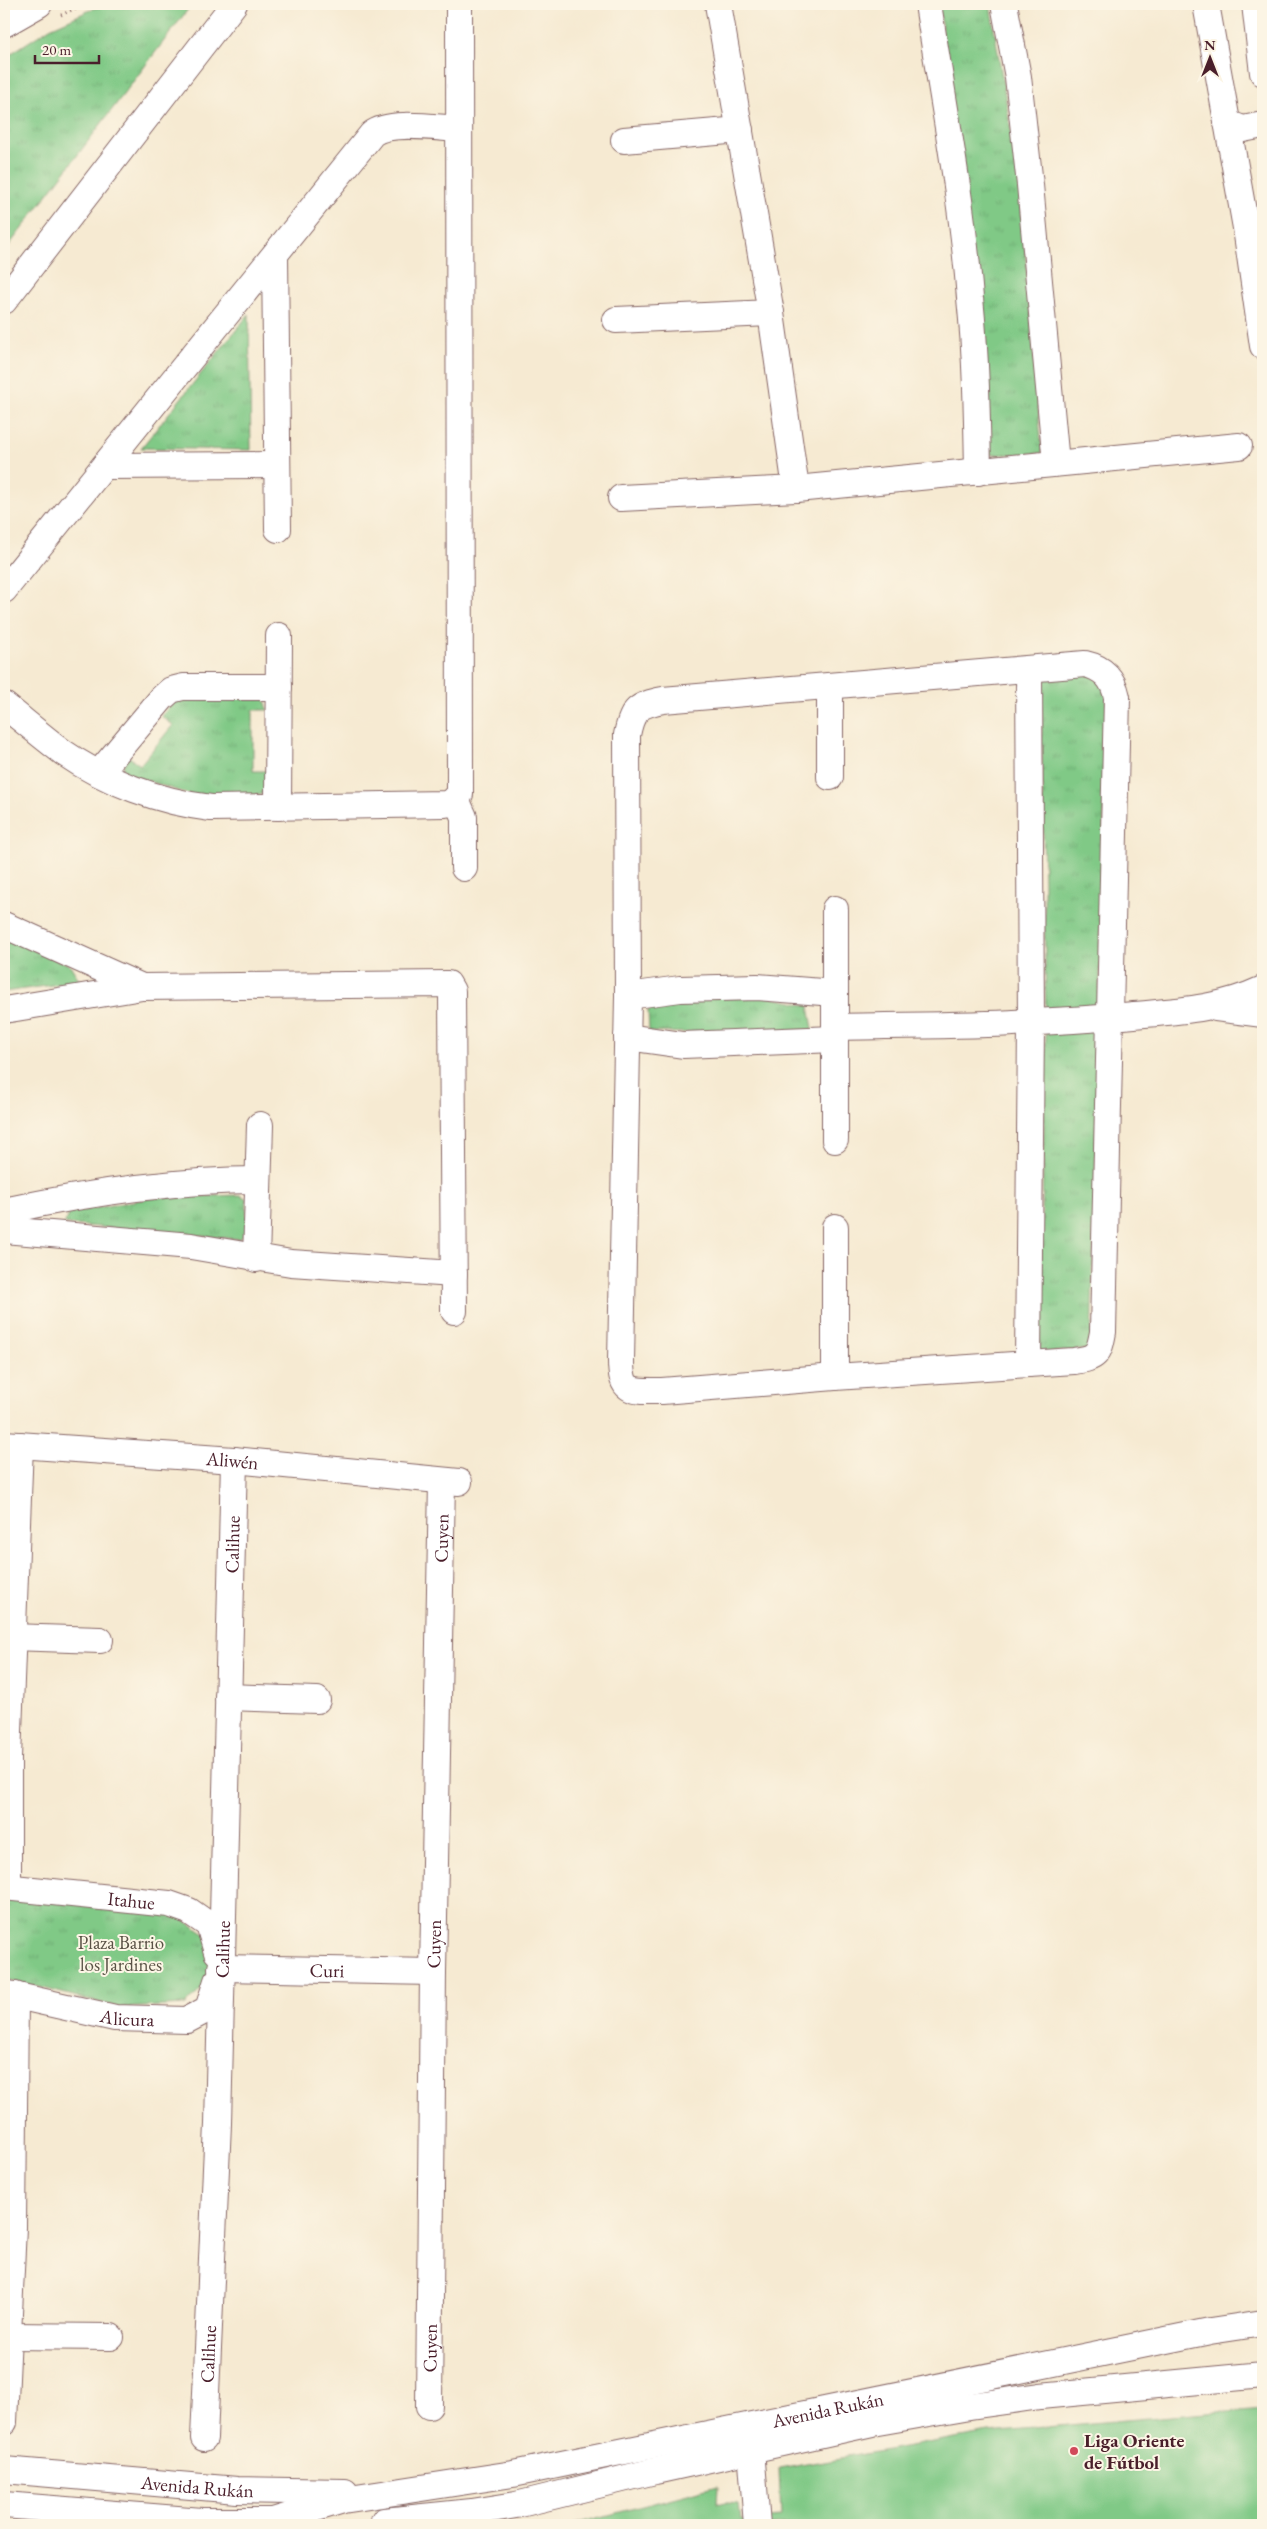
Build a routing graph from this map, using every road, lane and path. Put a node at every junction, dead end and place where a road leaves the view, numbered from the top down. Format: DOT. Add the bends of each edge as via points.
graph roads {
  1 [pos="39,4"];
  2 [pos="234,4"];
  3 [pos="459,4"];
  4 [pos="718,4"];
  5 [pos="928,4"];
  6 [pos="1004,4"];
  7 [pos="1206,4"];
  8 [pos="1258,6"];
  9 [pos="4,24"];
  10 [pos="1263,73"];
  11 [pos="1227,122"];
  12 [pos="1263,125"];
  13 [pos="459,129"];
  14 [pos="740,130"];
  15 [pos="624,140"];
  16 [pos="275,255"];
  17 [pos="4,301"];
  18 [pos="772,312"];
  19 [pos="616,320"];
  20 [pos="1263,346"];
  21 [pos="1239,446"];
  22 [pos="1056,463"];
  23 [pos="276,464"];
  24 [pos="105,466"];
  25 [pos="978,472"];
  26 [pos="796,489"];
  27 [pos="621,498"];
  28 [pos="278,529"];
  29 [pos="4,590"];
  30 [pos="279,636"];
  31 [pos="1029,669"];
  32 [pos="279,686"];
  33 [pos="830,686"];
  34 [pos="4,705"];
  35 [pos="99,773"];
  36 [pos="830,777"];
  37 [pos="456,799"];
  38 [pos="278,807"];
  39 [pos="464,868"];
  40 [pos="835,909"];
  41 [pos="4,925"];
  42 [pos="142,987"];
  43 [pos="1263,989"];
  44 [pos="835,993"];
  45 [pos="628,996"];
  46 [pos="1213,1007"];
  47 [pos="4,1010"];
  48 [pos="1263,1014"];
  49 [pos="1108,1018"];
  50 [pos="1031,1023"];
  51 [pos="835,1033"];
  52 [pos="627,1037"];
  53 [pos="260,1125"];
  54 [pos="835,1140"];
  55 [pos="258,1180"];
  56 [pos="4,1211"];
  57 [pos="835,1227"];
  58 [pos="4,1230"];
  59 [pos="256,1259"];
  60 [pos="454,1274"];
  61 [pos="454,1311"];
  62 [pos="1028,1364"];
  63 [pos="835,1376"];
  64 [pos="12,1444"];
  65 [pos="234,1460"];
  66 [pos="451,1481"];
  67 [pos="11,1637"];
  68 [pos="100,1640"];
  69 [pos="228,1697"];
  70 [pos="317,1700"];
  71 [pos="6,1887"];
  72 [pos="221,1968"];
  73 [pos="433,1972"];
  74 [pos="9,1994"];
  75 [pos="1263,2323"];
  76 [pos="9,2336"];
  77 [pos="111,2337"];
  78 [pos="1263,2374"];
  79 [pos="429,2406"];
  80 [pos="4,2422"];
  81 [pos="204,2438"];
  82 [pos="751,2450"];
  83 [pos="4,2470"];
  84 [pos="391,2492"];
  85 [pos="4,2505"];
  86 [pos="384,2521"];
  87 [pos="757,2525"];
  1 -- 9 [label="street"];
  2 -- 17 [label="street"];
  3 -- 13 [label="street"];
  4 -- 14 [label="street"];
  5 -- 25 [label="street" via="958,190 970,297"];
  6 -- 22 [label="street" via="1018,77"];
  7 -- 11 [label="street"];
  8 -- 10 [label="street"];
  11 -- 12 [label="street" via="1243,129"];
  11 -- 20 [label="street"];
  13 -- 16 [label="street" via="396,127 377,130"];
  13 -- 37 [label="street" via="461,788"];
  14 -- 15 [label="street"];
  14 -- 18 [label="street"];
  16 -- 23 [label="street"];
  16 -- 24 [label="street"];
  18 -- 19 [label="street"];
  18 -- 26 [label="street"];
  21 -- 22 [label="street"];
  22 -- 25 [label="street"];
  23 -- 24 [label="street"];
  23 -- 28 [label="street"];
  24 -- 29 [label="street"];
  25 -- 26 [label="street"];
  26 -- 27 [label="street"];
  30 -- 32 [label="street"];
  31 -- 33 [label="street"];
  31 -- 49 [label="street" via="1093,666 1106,673 1115,688"];
  31 -- 50 [label="street"];
  32 -- 35 [label="street" via="191,686 171,690"];
  32 -- 38 [label="street"];
  33 -- 36 [label="street"];
  33 -- 45 [label="street" via="663,700 638,708 630,719 627,735"];
  34 -- 35 [label="street" via="65,753"];
  35 -- 38 [label="street" via="143,792 192,806"];
  37 -- 38 [label="street" via="445,804"];
  37 -- 39 [label="street" via="464,817"];
  40 -- 44 [label="street"];
  41 -- 42 [label="street"];
  42 -- 47 [label="street"];
  42 -- 60 [label="street" via="444,983 450,986"];
  43 -- 46 [label="street"];
  44 -- 45 [label="street" via="757,987 680,989"];
  44 -- 51 [label="street"];
  45 -- 52 [label="street"];
  46 -- 48 [label="street"];
  46 -- 49 [label="street"];
  49 -- 50 [label="street"];
  49 -- 62 [label="street" via="1103,1332 1100,1346 1090,1359"];
  50 -- 51 [label="street"];
  50 -- 62 [label="street"];
  51 -- 52 [label="street" via="683,1044"];
  51 -- 54 [label="street"];
  52 -- 63 [label="street" via="621,1379 627,1387 662,1391"];
  53 -- 55 [label="street"];
  55 -- 56 [label="street" via="208,1180 154,1186"];
  55 -- 59 [label="street"];
  57 -- 63 [label="street"];
  58 -- 59 [label="street" via="191,1246"];
  59 -- 60 [label="street"];
  60 -- 61 [label="street"];
  62 -- 63 [label="street"];
  64 -- 65 [label="street, Aliwén"];
  64 -- 67 [label="street"];
  65 -- 66 [label="street, Aliwén"];
  65 -- 69 [label="street, Calihue"];
  66 -- 73 [label="street, Cuyen"];
  67 -- 68 [label="street"];
  67 -- 71 [label="street"];
  69 -- 70 [label="street"];
  69 -- 72 [label="street, Calihue"];
  71 -- 72 [label="street, Itahue" via="169,1904 189,1911 209,1925"];
  72 -- 73 [label="street, Curi"];
  72 -- 74 [label="street, Alicura" via="208,2008 187,2020 115,2018"];
  72 -- 81 [label="street, Calihue" via="218,2124"];
  73 -- 79 [label="street, Cuyen"];
  74 -- 76 [label="street" via="14,2207"];
  75 -- 84 [label="street, Avenida Rukán" via="1210,2331 513,2474"];
  76 -- 77 [label="street"];
  76 -- 80 [label="street"];
  78 -- 82 [label="street" via="970,2406 872,2423"];
  82 -- 86 [label="street" via="516,2505 455,2515"];
  82 -- 87 [label="street"];
  83 -- 84 [label="street, Avenida Rukán" via="237,2490"];
  84 -- 85 [label="street, Avenida Rukán" via="344,2500 273,2521 202,2521"];
}
